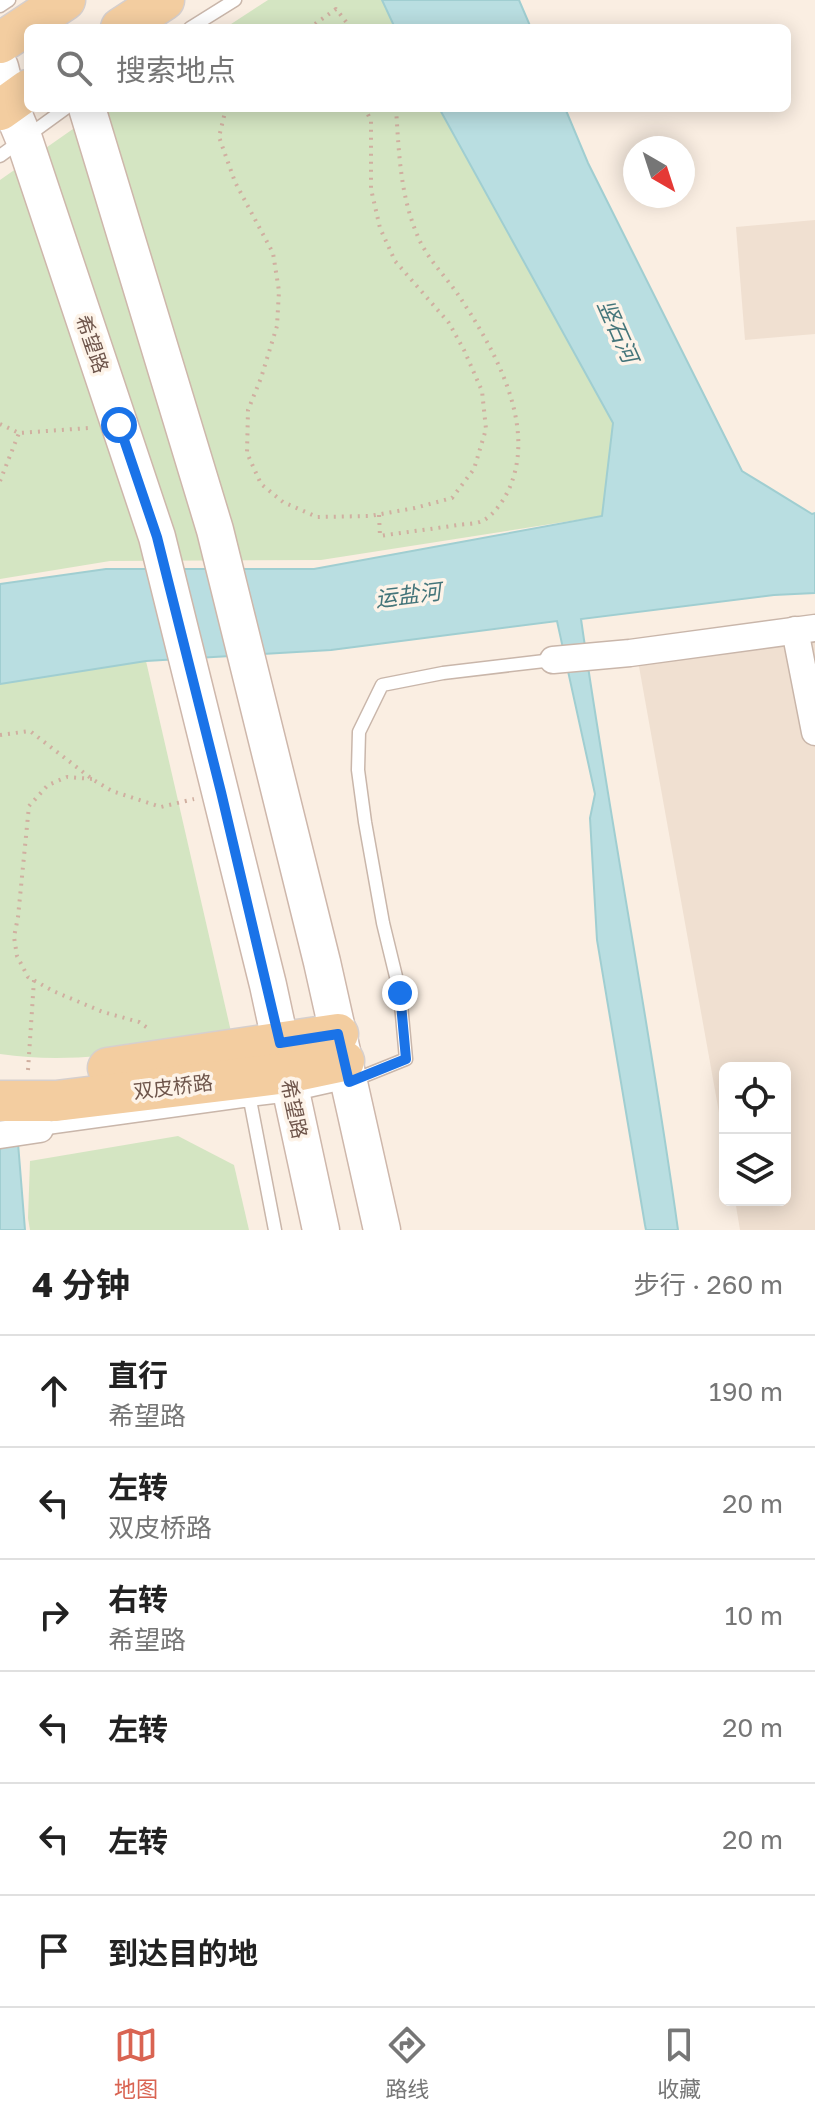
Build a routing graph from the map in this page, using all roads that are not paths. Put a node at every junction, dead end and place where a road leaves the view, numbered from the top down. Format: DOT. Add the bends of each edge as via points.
graph roads {
  1 [pos="9,0"];
  2 [pos="164,0"];
  3 [pos="235,0"];
  4 [pos="0,6"];
  5 [pos="52,10"];
  6 [pos="30,24"];
  7 [pos="127,24"];
  8 [pos="196,24"];
  9 [pos="24,28"];
  10 [pos="0,43"];
  11 [pos="10,111"];
  12 [pos="88,112"];
  13 [pos="805,629"];
  14 [pos="553,660"];
  15 [pos="815,732"];
  16 [pos="343,1059"];
  17 [pos="286,1070"];
  18 [pos="9,1084"];
  19 [pos="250,1100"];
  20 [pos="40,1129"];
  21 [pos="0,1135"];
  22 [pos="275,1230"];
  23 [pos="321,1230"];
  24 [pos="382,1230"];
  1 -- 4 [label="lane"];
  2 -- 7 [label="main road"];
  3 -- 8 [label="lane"];
  5 -- 6 [label="main road"];
  9 -- 10 [label="main road"];
  11 -- 17 [label="main road, 希望路" via="157,537"];
  12 -- 16 [label="main road" via="215,530"];
  13 -- 14 [label="street"];
  13 -- 15 [label="street"];
  14 -- 16 [label="lane" via="382,685 359,732 358,770 400,993 406,1059"];
  16 -- 17 [label="main road, 双皮桥路"];
  16 -- 17 [label="lane"];
  16 -- 24 [label="main road"];
  17 -- 18 [label="main road, 双皮桥路" via="169,1059"];
  17 -- 18 [label="main road, 双皮桥路" via="56,1101"];
  17 -- 19 [label="lane"];
  17 -- 23 [label="main road, 希望路"];
  19 -- 20 [label="lane"];
  19 -- 22 [label="lane"];
  20 -- 21 [label="street"];
}
